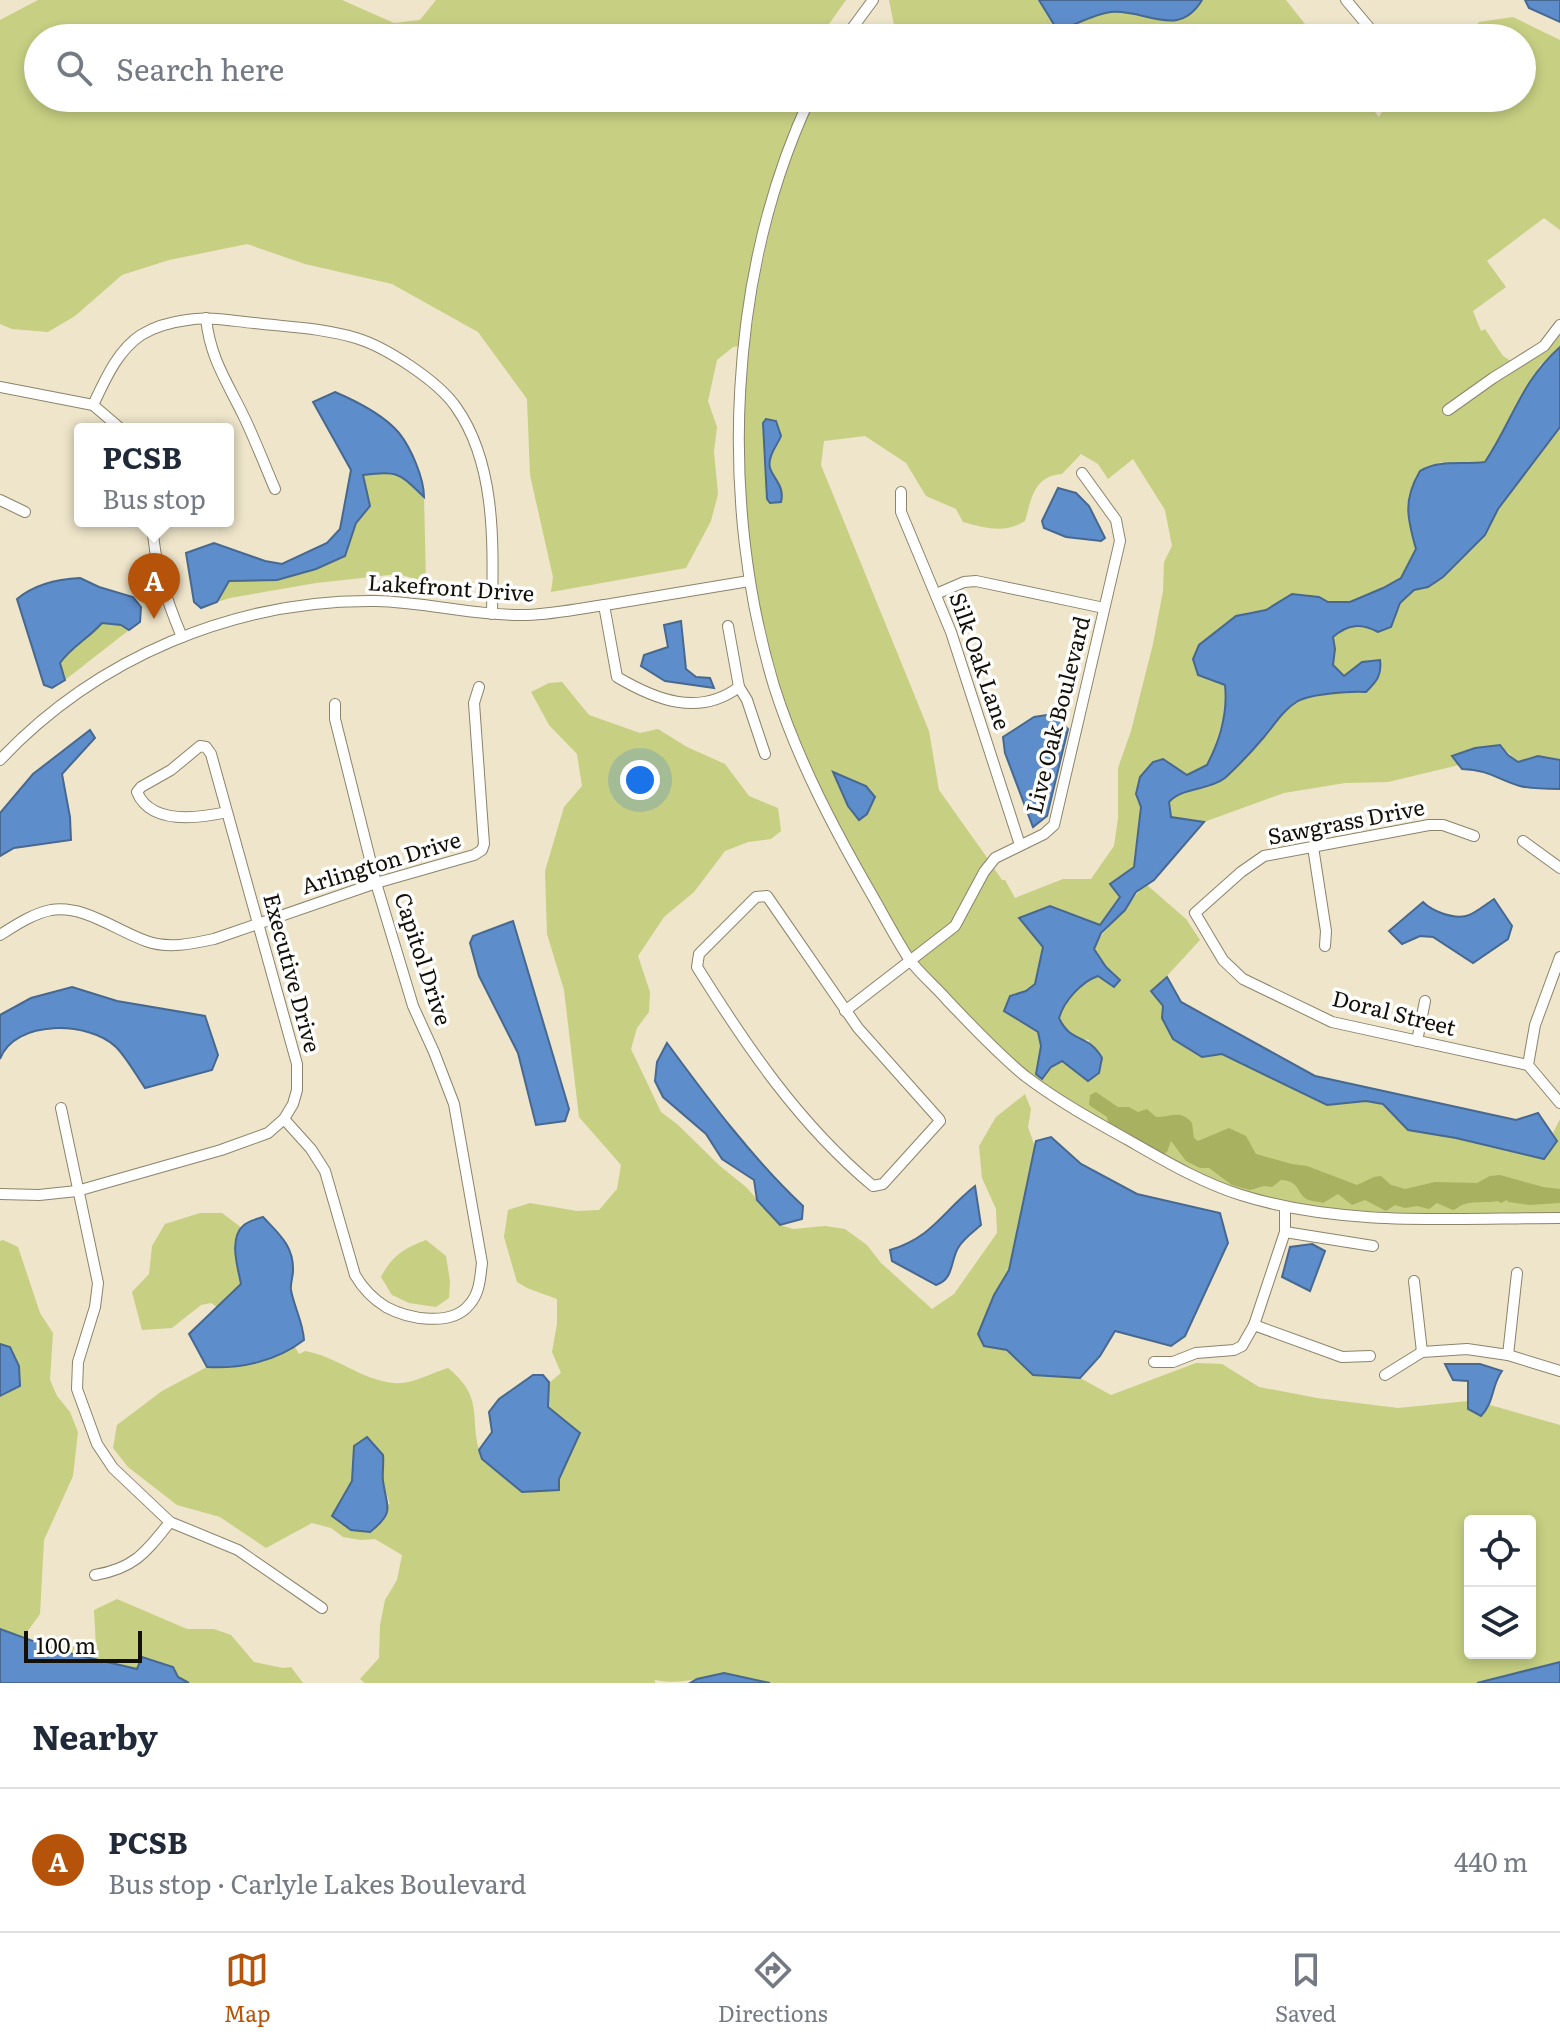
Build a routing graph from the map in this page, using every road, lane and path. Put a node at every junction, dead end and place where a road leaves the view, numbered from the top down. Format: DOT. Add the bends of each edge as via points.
graph roads {
  1 [pos="873,0"];
  2 [pos="1346,0"];
  3 [pos="855,24"];
  4 [pos="1366,24"];
  5 [pos="804,112"];
  6 [pos="206,318"];
  7 [pos="1560,325"];
  8 [pos="0,387"];
  9 [pos="93,405"];
  10 [pos="1448,410"];
  11 [pos="114,423"];
  12 [pos="1082,473"];
  13 [pos="275,489"];
  14 [pos="901,492"];
  15 [pos="0,500"];
  16 [pos="25,512"];
  17 [pos="152,527"];
  18 [pos="749,581"];
  19 [pos="936,594"];
  20 [pos="604,605"];
  21 [pos="1104,608"];
  22 [pos="492,614"];
  23 [pos="728,626"];
  24 [pos="182,637"];
  25 [pos="479,687"];
  26 [pos="739,687"];
  27 [pos="335,704"];
  28 [pos="765,754"];
  29 [pos="0,760"];
  30 [pos="227,812"];
  31 [pos="1474,836"];
  32 [pos="1523,841"];
  33 [pos="1020,845"];
  34 [pos="1313,847"];
  35 [pos="1560,868"];
  36 [pos="376,883"];
  37 [pos="1195,913"];
  38 [pos="259,923"];
  39 [pos="0,935"];
  40 [pos="1325,946"];
  41 [pos="1560,957"];
  42 [pos="911,961"];
  43 [pos="1425,1001"];
  44 [pos="845,1011"];
  45 [pos="1417,1041"];
  46 [pos="1528,1065"];
  47 [pos="1560,1103"];
  48 [pos="61,1108"];
  49 [pos="284,1119"];
  50 [pos="77,1191"];
  51 [pos="0,1194"];
  52 [pos="1285,1207"];
  53 [pos="1560,1218"];
  54 [pos="1285,1232"];
  55 [pos="1373,1246"];
  56 [pos="1517,1273"];
  57 [pos="1414,1281"];
  58 [pos="1254,1325"];
  59 [pos="1422,1352"];
  60 [pos="1508,1355"];
  61 [pos="1370,1356"];
  62 [pos="1154,1362"];
  63 [pos="1560,1371"];
  64 [pos="1385,1375"];
  65 [pos="170,1522"];
  66 [pos="95,1575"];
  67 [pos="322,1608"];
  1 -- 3 [label="street"];
  2 -- 4 [label="street"];
  5 -- 18 [label="street" via="772,200 747,322 740,442"];
  6 -- 9 [label="street" via="167,324 141,335 109,370"];
  6 -- 13 [label="street" via="215,363"];
  6 -- 22 [label="street" via="358,338 387,352 455,405 486,483"];
  7 -- 10 [label="street" via="1552,340"];
  8 -- 9 [label="street"];
  9 -- 11 [label="street"];
  12 -- 21 [label="street, Live Oak Boulevard" via="1120,531"];
  14 -- 19 [label="street, Silk Oak Lane" via="901,512"];
  15 -- 16 [label="street"];
  17 -- 24 [label="street" via="161,586"];
  18 -- 20 [label="street, Lakefront Drive"];
  18 -- 42 [label="street" via="791,736 848,853"];
  19 -- 21 [label="street" via="976,581"];
  19 -- 33 [label="street, Silk Oak Lane"];
  20 -- 22 [label="street, Lakefront Drive"];
  20 -- 26 [label="street" via="617,677 635,688 699,705"];
  21 -- 33 [label="street, Live Oak Boulevard" via="1054,825"];
  22 -- 24 [label="street, Lakefront Drive" via="403,602 337,603 269,611"];
  23 -- 26 [label="street"];
  24 -- 29 [label="street, Lakefront Drive" via="94,682"];
  25 -- 36 [label="street, Arlington Drive" via="474,703 482,850"];
  26 -- 28 [label="street"];
  27 -- 36 [label="street, Capitol Drive"];
  30 -- 30 [label="street, Executive Drive" via="184,818 155,810 137,792 194,749 206,747"];
  30 -- 38 [label="street, Executive Drive"];
  31 -- 34 [label="street, Sawgrass Drive" via="1429,825"];
  32 -- 35 [label="street"];
  33 -- 42 [label="street, Live Oak Boulevard" via="995,858 955,926"];
  34 -- 37 [label="street, Sawgrass Drive" via="1252,862"];
  34 -- 40 [label="street"];
  36 -- 38 [label="street, Arlington Drive"];
  36 -- 49 [label="street, Capitol Drive" via="413,1006 454,1104 482,1263 468,1307 449,1318 406,1315 385,1306 360,1284 325,1171"];
  37 -- 45 [label="street, Doral Street" via="1223,960 1243,979 1332,1022"];
  38 -- 39 [label="street, Arlington Drive" via="214,939 172,945 147,941 67,909 41,913"];
  38 -- 49 [label="street, Executive Drive" via="297,1064 297,1090"];
  41 -- 46 [label="street" via="1535,1025"];
  42 -- 44 [label="street, Live Oak Boulevard"];
  42 -- 52 [label="street" via="986,1041 1073,1110 1164,1161 1237,1194"];
  43 -- 45 [label="street"];
  44 -- 44 [label="street" via="767,896 756,897 699,954 697,967 743,1042 842,1160 873,1186 883,1184 940,1121"];
  45 -- 46 [label="street, Doral Street"];
  46 -- 47 [label="street"];
  48 -- 50 [label="street"];
  49 -- 50 [label="street" via="268,1133 221,1150"];
  50 -- 51 [label="street"];
  50 -- 65 [label="street" via="98,1283 78,1362 83,1412 113,1468"];
  52 -- 53 [label="street" via="1383,1218"];
  52 -- 54 [label="street"];
  54 -- 55 [label="street"];
  54 -- 58 [label="street"];
  56 -- 60 [label="street"];
  57 -- 59 [label="street"];
  58 -- 61 [label="street" via="1342,1357"];
  58 -- 62 [label="street" via="1234,1350"];
  59 -- 60 [label="street" via="1467,1349"];
  59 -- 64 [label="street"];
  60 -- 63 [label="street"];
  65 -- 66 [label="street" via="142,1556 118,1571"];
  65 -- 67 [label="street" via="238,1550"];
}
